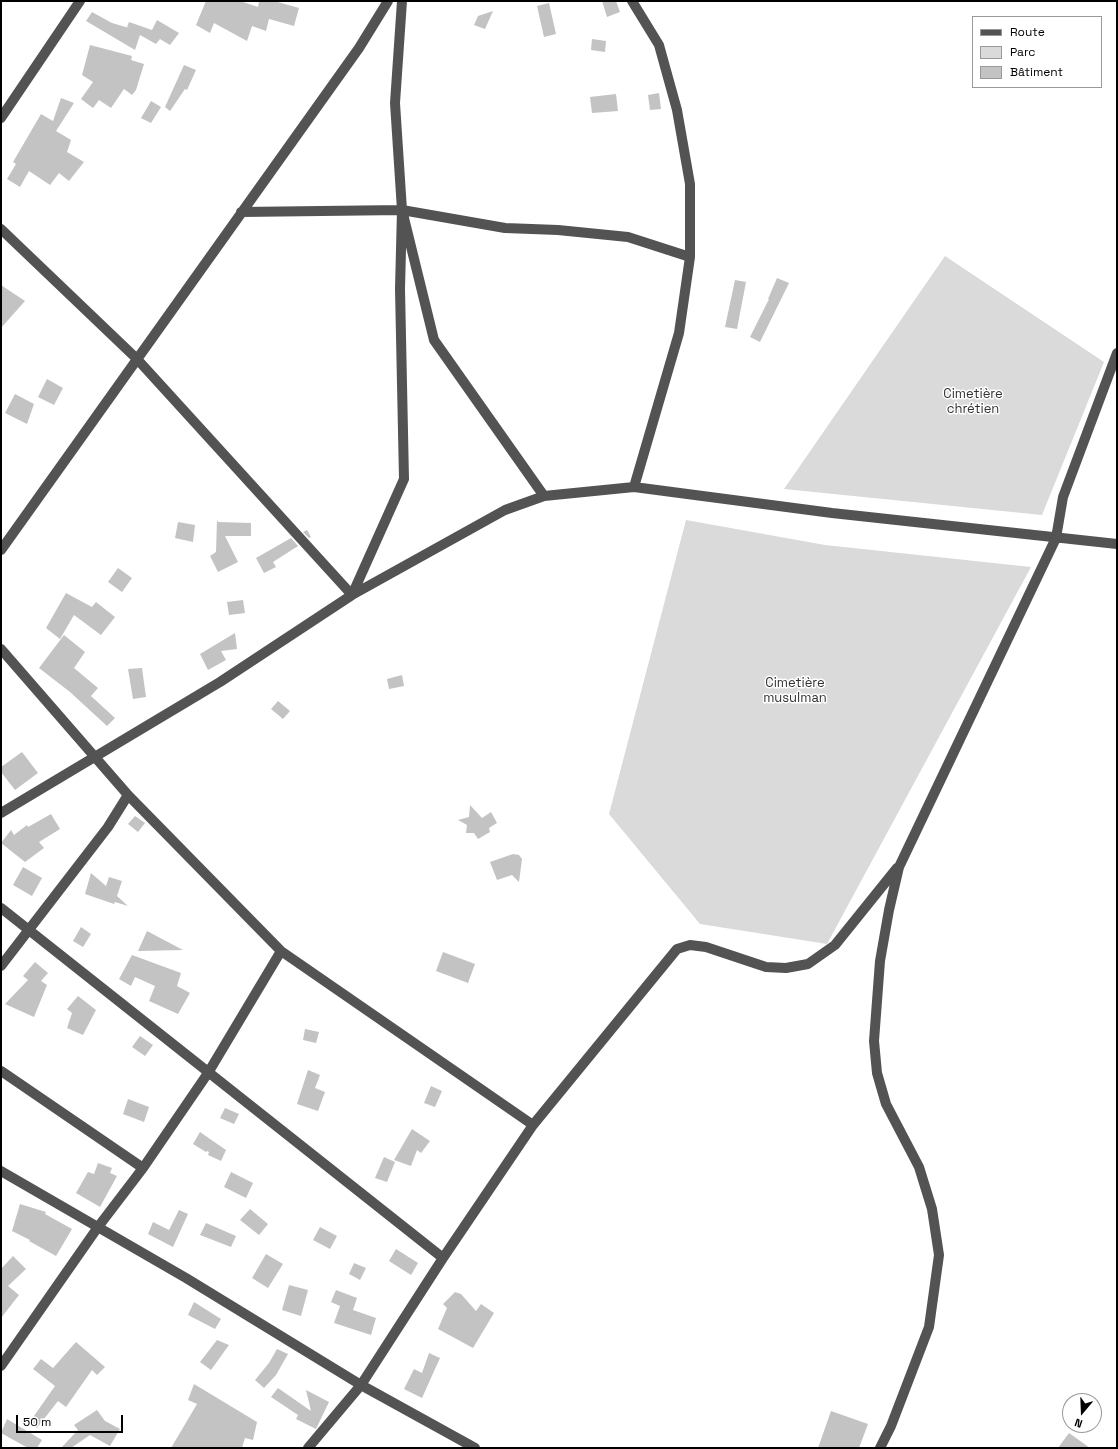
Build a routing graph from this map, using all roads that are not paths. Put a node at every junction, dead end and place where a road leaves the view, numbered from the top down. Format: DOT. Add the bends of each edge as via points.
graph roads {
  1 [pos="80,1"];
  2 [pos="388,1"];
  3 [pos="402,1"];
  4 [pos="632,1"];
  5 [pos="1,118"];
  6 [pos="402,210"];
  7 [pos="242,212"];
  8 [pos="1,229"];
  9 [pos="690,257"];
  10 [pos="1117,353"];
  11 [pos="137,359"];
  12 [pos="634,487"];
  13 [pos="544,496"];
  14 [pos="1056,538"];
  15 [pos="1117,544"];
  16 [pos="1,550"];
  17 [pos="352,595"];
  18 [pos="1,649"];
  19 [pos="96,757"];
  20 [pos="128,795"];
  21 [pos="1,813"];
  22 [pos="899,867"];
  23 [pos="1,908"];
  24 [pos="28,930"];
  25 [pos="281,951"];
  26 [pos="1,966"];
  27 [pos="1,1071"];
  28 [pos="208,1073"];
  29 [pos="533,1125"];
  30 [pos="143,1168"];
  31 [pos="1,1171"];
  32 [pos="98,1227"];
  33 [pos="443,1258"];
  34 [pos="1,1366"];
  35 [pos="361,1385"];
  36 [pos="308,1448"];
  37 [pos="475,1448"];
  38 [pos="880,1448"];
  1 -- 5 [label="street"];
  2 -- 7 [label="street" via="360,48"];
  3 -- 6 [label="street" via="395,103"];
  4 -- 9 [label="street" via="659,45 677,110 690,184"];
  6 -- 7 [label="street"];
  6 -- 9 [label="street" via="505,228 628,237"];
  6 -- 13 [label="street" via="434,340"];
  6 -- 17 [label="street" via="400,289 404,479"];
  7 -- 11 [label="street"];
  8 -- 11 [label="street"];
  9 -- 12 [label="street" via="679,332"];
  10 -- 14 [label="street" via="1063,497"];
  11 -- 16 [label="street"];
  11 -- 17 [label="street"];
  12 -- 13 [label="street"];
  12 -- 14 [label="street" via="832,513"];
  13 -- 17 [label="street" via="505,510"];
  14 -- 15 [label="street"];
  14 -- 22 [label="street"];
  17 -- 19 [label="street" via="220,682"];
  18 -- 19 [label="street"];
  19 -- 20 [label="street"];
  19 -- 21 [label="street"];
  20 -- 24 [label="street" via="108,827"];
  20 -- 25 [label="street"];
  22 -- 29 [label="street" via="835,945 808,964 786,968 766,967 706,947 690,946 677,950"];
  22 -- 38 [label="street" via="880,961 874,1041 877,1073 886,1104 919,1167 932,1209 939,1255 929,1327"];
  23 -- 24 [label="street"];
  24 -- 26 [label="street"];
  24 -- 28 [label="street"];
  25 -- 28 [label="street"];
  25 -- 29 [label="street"];
  27 -- 30 [label="street"];
  28 -- 30 [label="street"];
  28 -- 33 [label="street"];
  29 -- 33 [label="street"];
  30 -- 32 [label="street"];
  31 -- 32 [label="street"];
  32 -- 34 [label="street"];
  32 -- 35 [label="street"];
  33 -- 35 [label="street"];
  35 -- 36 [label="street"];
  35 -- 37 [label="street"];
}
